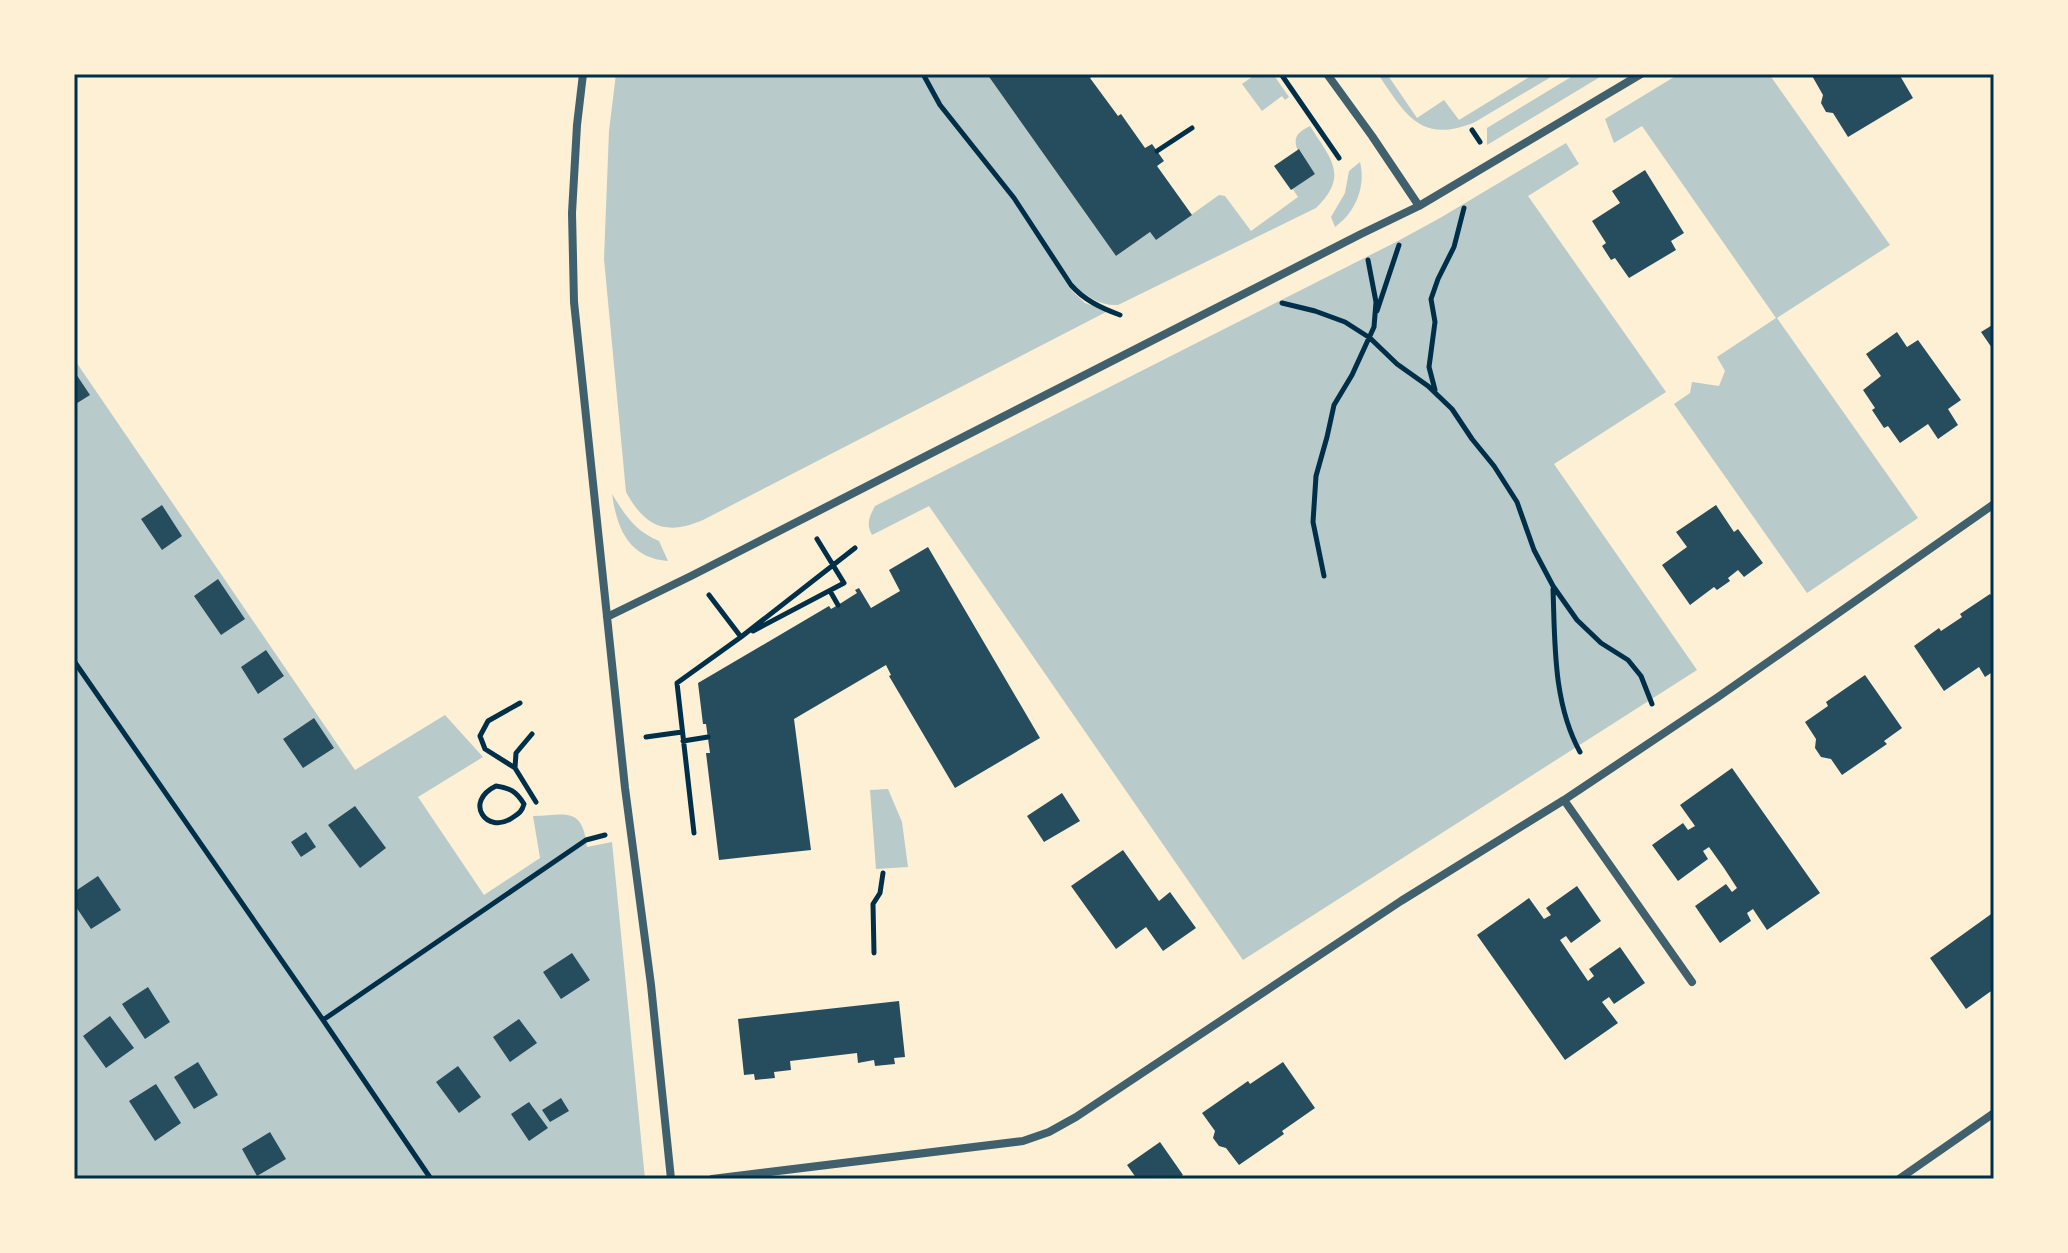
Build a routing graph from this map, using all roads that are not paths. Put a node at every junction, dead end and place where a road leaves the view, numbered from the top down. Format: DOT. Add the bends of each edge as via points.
graph roads {
  1 [pos="583,74"];
  2 [pos="1327,74"];
  3 [pos="1641,74"];
  4 [pos="1415,208"];
  5 [pos="1994,504"];
  6 [pos="607,617"];
  7 [pos="1564,800"];
  8 [pos="1692,982"];
  9 [pos="1994,1113"];
  10 [pos="671,1179"];
  11 [pos="712,1179"];
  12 [pos="1899,1179"];
  1 -- 6 [label="street" via="575,152 574,302"];
  2 -- 4 [label="street"];
  3 -- 4 [label="street"];
  4 -- 6 [label="street"];
  5 -- 7 [label="street"];
  6 -- 10 [label="street"];
  7 -- 8 [label="street"];
  7 -- 11 [label="street" via="1049,1132 1023,1141"];
  9 -- 12 [label="street"];
}
